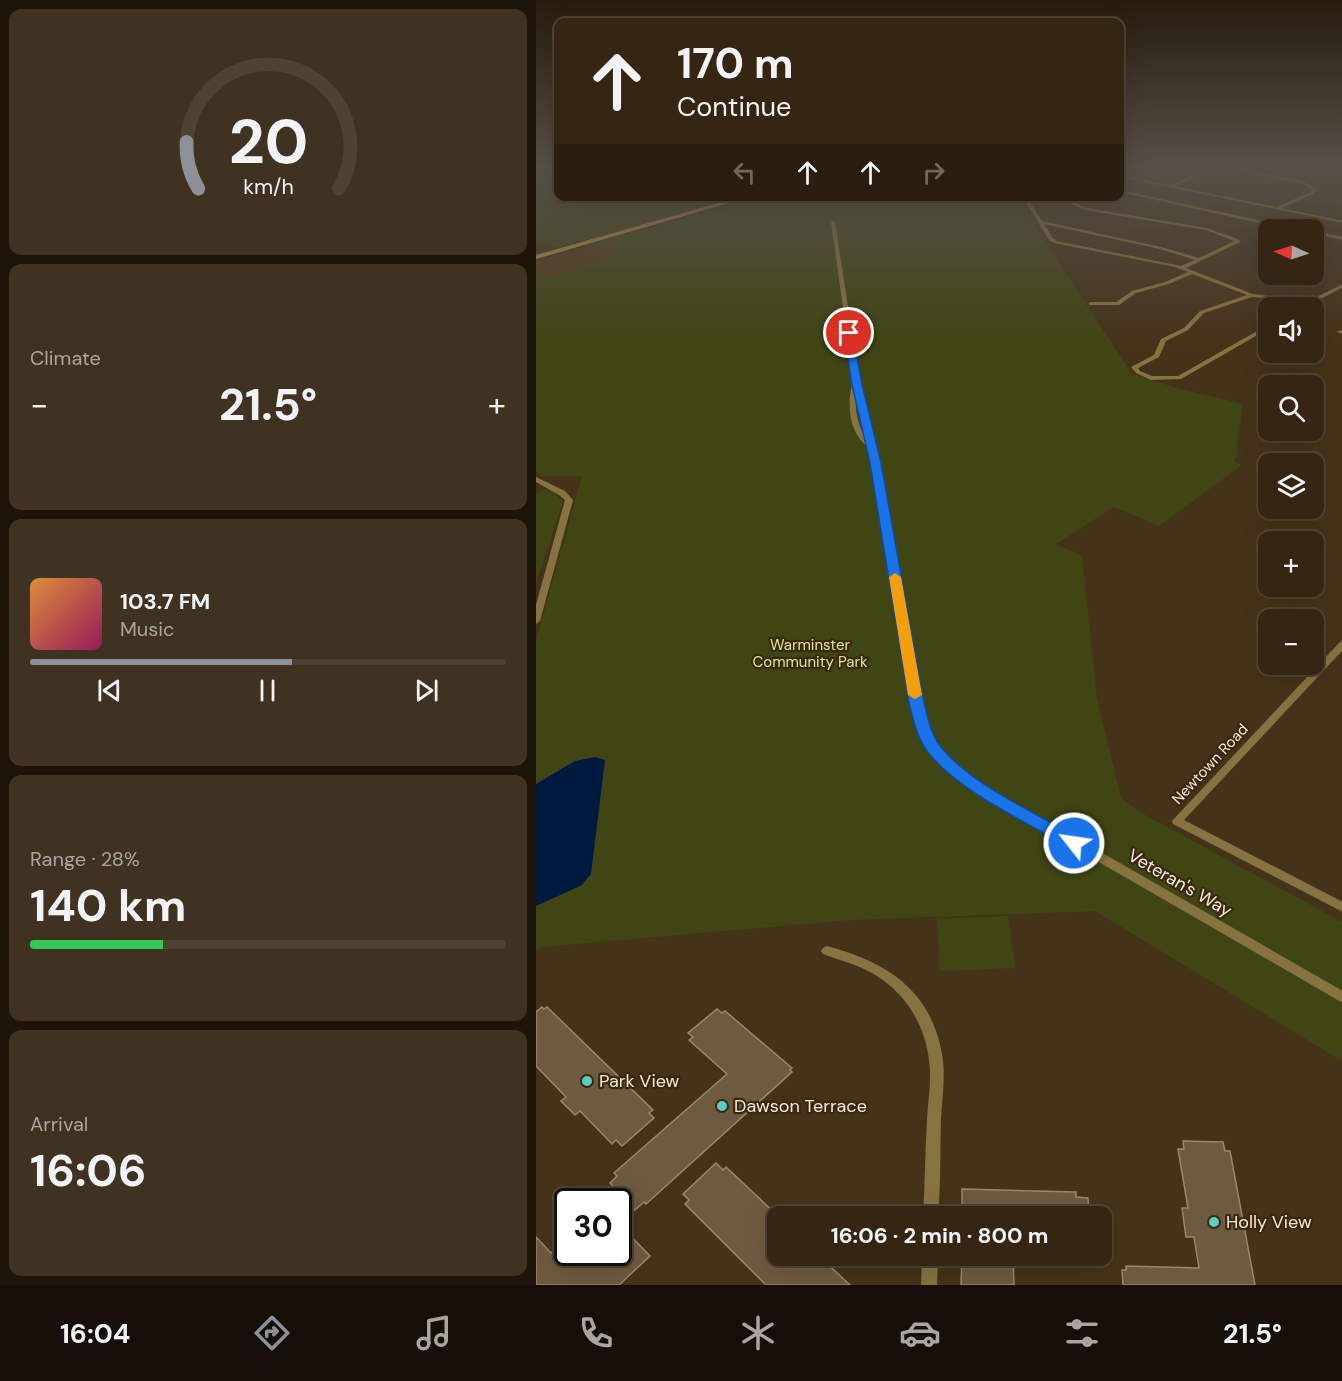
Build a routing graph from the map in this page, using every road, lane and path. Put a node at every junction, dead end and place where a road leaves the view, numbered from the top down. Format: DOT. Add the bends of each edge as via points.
graph roads {
  1 [pos="645,226"];
  2 [pos="834,226"];
  3 [pos="1043,226"];
  4 [pos="1055,226"];
  5 [pos="1186,226"];
  6 [pos="1324,235"];
  7 [pos="1343,239"];
  8 [pos="536,257"];
  9 [pos="1200,260"];
  10 [pos="1182,268"];
  11 [pos="1193,272"];
  12 [pos="1343,285"];
  13 [pos="1252,295"];
  14 [pos="1268,297"];
  15 [pos="1320,297"];
  16 [pos="1091,304"];
  17 [pos="1258,333"];
  18 [pos="536,479"];
  19 [pos="536,621"];
  20 [pos="1343,644"];
  21 [pos="1343,908"];
  22 [pos="827,951"];
  23 [pos="1343,998"];
  24 [pos="931,1206"];
  25 [pos="930,1266"];
  26 [pos="929,1285"];
  1 -- 8 [label="main road"];
  2 -- 23 [label="street, Veteran's Way" via="856,380 876,463 915,692 923,727 933,747 958,775"];
  3 -- 10 [label="street" via="1056,242"];
  4 -- 9 [label="street" via="1168,248"];
  5 -- 9 [label="street" via="1238,240"];
  6 -- 7 [label="street"];
  9 -- 10 [label="street"];
  10 -- 11 [label="street"];
  11 -- 13 [label="street"];
  11 -- 16 [label="street" via="1167,284 1134,292 1117,304"];
  12 -- 15 [label="street"];
  13 -- 14 [label="street"];
  13 -- 17 [label="street" via="1200,314 1186,328 1163,340 1157,356 1134,368 1151,378 1179,378"];
  18 -- 19 [label="street" via="569,500"];
  20 -- 21 [label="street, Newtown Road" via="1177,821"];
  22 -- 24 [label="street" via="860,960 888,976 922,1013 936,1061"];
  25 -- 26 [label="street"];
}
